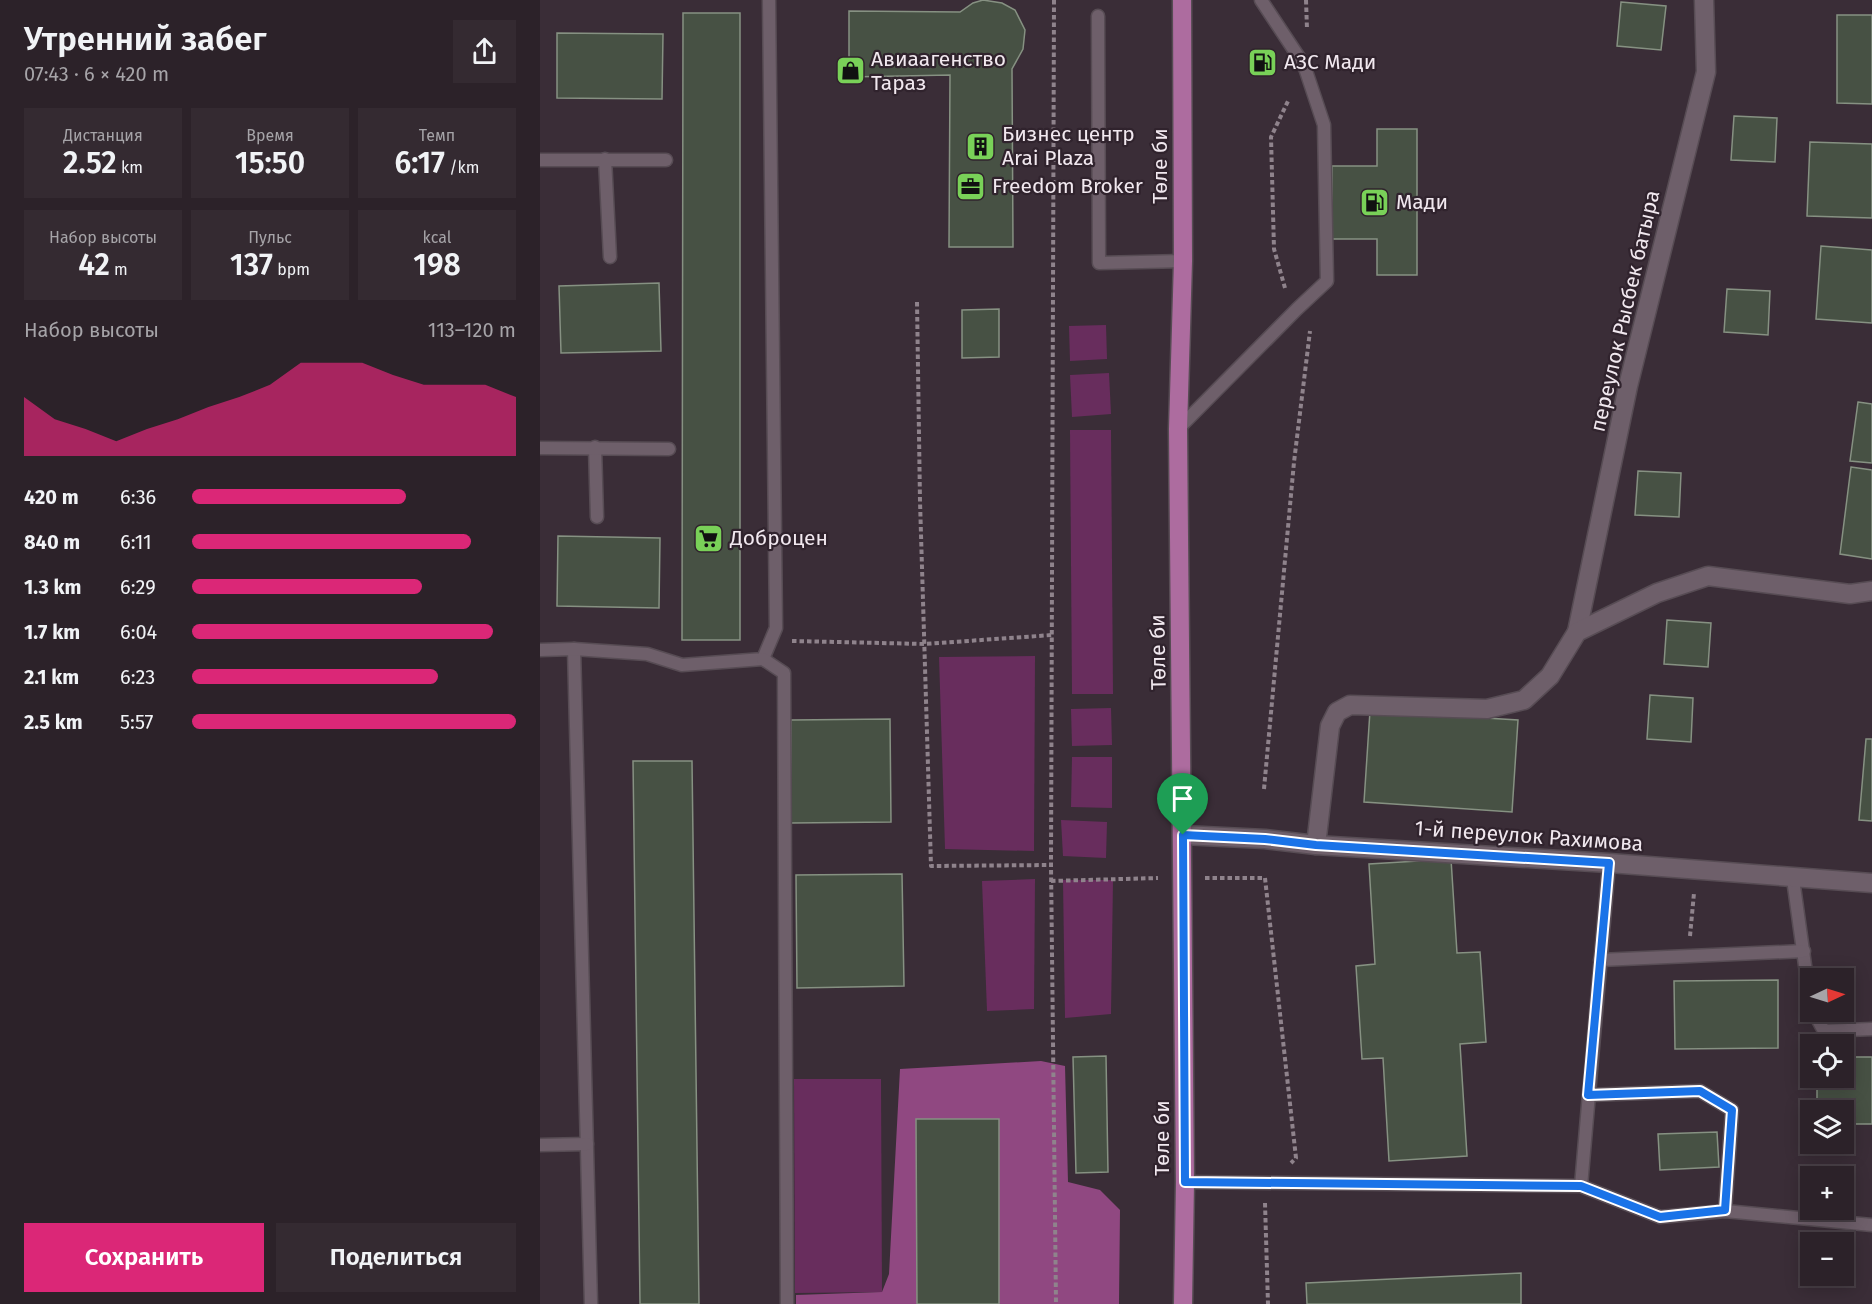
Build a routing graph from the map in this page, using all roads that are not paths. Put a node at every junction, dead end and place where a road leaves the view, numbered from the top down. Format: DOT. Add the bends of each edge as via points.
graph roads {
  1 [pos="769,0"];
  2 [pos="1182,0"];
  3 [pos="1261,0"];
  4 [pos="1704,0"];
  5 [pos="1098,16"];
  6 [pos="605,159"];
  7 [pos="540,160"];
  8 [pos="666,160"];
  9 [pos="610,257"];
  10 [pos="1183,261"];
  11 [pos="1178,429"];
  12 [pos="595,447"];
  13 [pos="540,448"];
  14 [pos="669,449"];
  15 [pos="597,517"];
  16 [pos="1872,591"];
  17 [pos="1577,632"];
  18 [pos="574,649"];
  19 [pos="540,650"];
  20 [pos="763,659"];
  21 [pos="1183,835"];
  22 [pos="1316,845"];
  23 [pos="1609,863"];
  24 [pos="1793,879"];
  25 [pos="1872,883"];
  26 [pos="1804,951"];
  27 [pos="1600,960"];
  28 [pos="1806,968"];
  29 [pos="1819,1022"];
  30 [pos="1872,1029"];
  31 [pos="1588,1095"];
  32 [pos="587,1144"];
  33 [pos="540,1145"];
  34 [pos="1185,1182"];
  35 [pos="1581,1186"];
  36 [pos="1725,1210"];
  37 [pos="1872,1225"];
  38 [pos="591,1304"];
  39 [pos="787,1304"];
  40 [pos="1183,1304"];
  1 -- 20 [label="lane" via="776,628"];
  2 -- 10 [label="main road, Төле би"];
  3 -- 11 [label="lane" via="1304,65 1324,126 1327,281"];
  4 -- 17 [label="street, переулок Рысбек батыра" via="1706,72 1628,386"];
  5 -- 10 [label="lane" via="1099,263"];
  6 -- 7 [label="lane"];
  6 -- 8 [label="lane"];
  6 -- 9 [label="lane"];
  10 -- 11 [label="main road, Төле би"];
  11 -- 21 [label="main road, Төле би"];
  12 -- 13 [label="lane"];
  12 -- 14 [label="lane"];
  12 -- 15 [label="lane"];
  16 -- 17 [label="street" via="1850,594 1708,576 1657,593"];
  17 -- 22 [label="street, переулок Рысбек батыра" via="1550,676 1524,700 1487,709 1350,705 1337,712 1330,726"];
  18 -- 19 [label="lane"];
  18 -- 20 [label="lane" via="647,654 682,665"];
  18 -- 32 [label="lane"];
  20 -- 39 [label="lane" via="784,673"];
  21 -- 22 [label="street, 1-й переулок Рахимова"];
  21 -- 34 [label="main road, Төле би"];
  22 -- 23 [label="street, 1-й переулок Рахимова"];
  23 -- 24 [label="street, 1-й переулок Рахимова"];
  23 -- 27 [label="lane"];
  24 -- 25 [label="street, 1-й переулок Рахимова"];
  24 -- 26 [label="lane"];
  26 -- 27 [label="lane"];
  26 -- 28 [label="lane"];
  27 -- 31 [label="lane"];
  29 -- 30 [label="lane" via="1824,1031"];
  31 -- 35 [label="lane"];
  31 -- 36 [label="lane" via="1700,1091 1732,1110"];
  32 -- 33 [label="lane"];
  32 -- 38 [label="lane"];
  34 -- 35 [label="lane"];
  34 -- 40 [label="main road, Төле би"];
  35 -- 36 [label="lane" via="1660,1217"];
  36 -- 37 [label="lane"];
}
